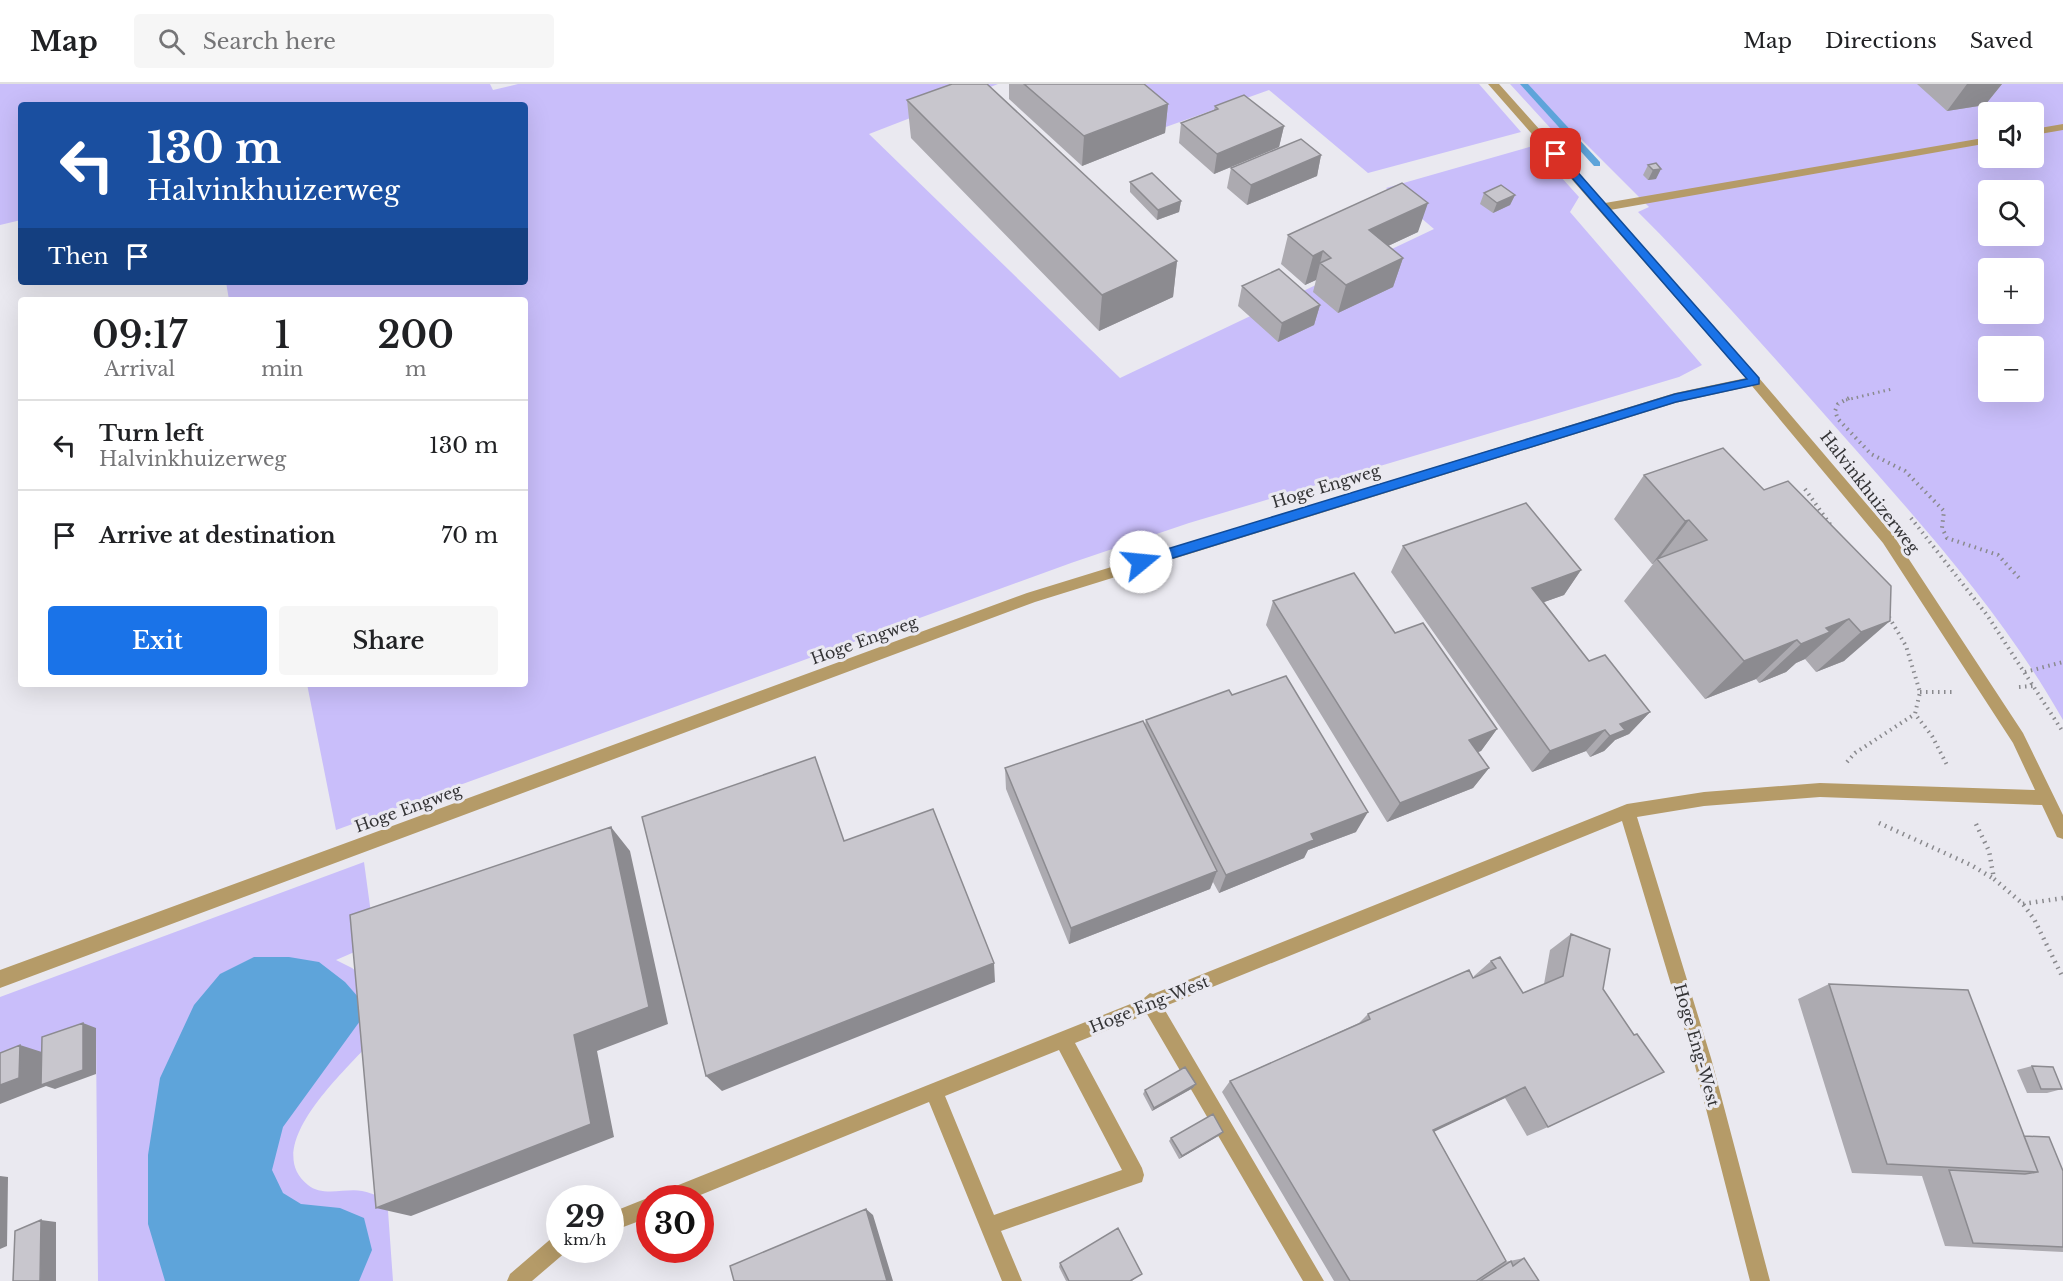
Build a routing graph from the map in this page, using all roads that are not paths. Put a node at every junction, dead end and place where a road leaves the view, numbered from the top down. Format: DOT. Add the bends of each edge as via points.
graph roads {
  1 [pos="1493,84"];
  2 [pos="2063,127"];
  3 [pos="2044,130"];
  4 [pos="1978,142"];
  5 [pos="1604,207"];
  6 [pos="1755,381"];
  7 [pos="2048,798"];
  8 [pos="1627,812"];
  9 [pos="2063,832"];
  10 [pos="0,979"];
  11 [pos="1150,1002"];
  12 [pos="1063,1039"];
  13 [pos="934,1090"];
  14 [pos="703,1185"];
  15 [pos="989,1226"];
  16 [pos="546,1256"];
  17 [pos="517,1281"];
  18 [pos="1012,1281"];
  19 [pos="1314,1281"];
  20 [pos="1760,1281"];
  1 -- 5 [label="street, Halvinkhuizerweg"];
  2 -- 3 [label="street"];
  4 -- 5 [label="street"];
  5 -- 6 [label="street, Halvinkhuizerweg"];
  6 -- 7 [label="street, Halvinkhuizerweg" via="1888,540 2018,738"];
  6 -- 10 [label="street, Hoge Engweg" via="1675,398 1032,597"];
  7 -- 8 [label="street, Hoge Eng-West" via="1820,790 1704,799"];
  7 -- 9 [label="street, Halvinkhuizerweg"];
  8 -- 11 [label="street, Hoge Eng-West"];
  8 -- 20 [label="street, Hoge Eng-West" via="1702,1058"];
  11 -- 12 [label="street, Hoge Eng-West"];
  11 -- 19 [label="street"];
  12 -- 13 [label="street, Hoge Eng-West"];
  12 -- 15 [label="street" via="1135,1175"];
  13 -- 14 [label="street, Hoge Eng-West"];
  13 -- 15 [label="street"];
  15 -- 18 [label="street"];
  16 -- 17 [label="street"];
}
